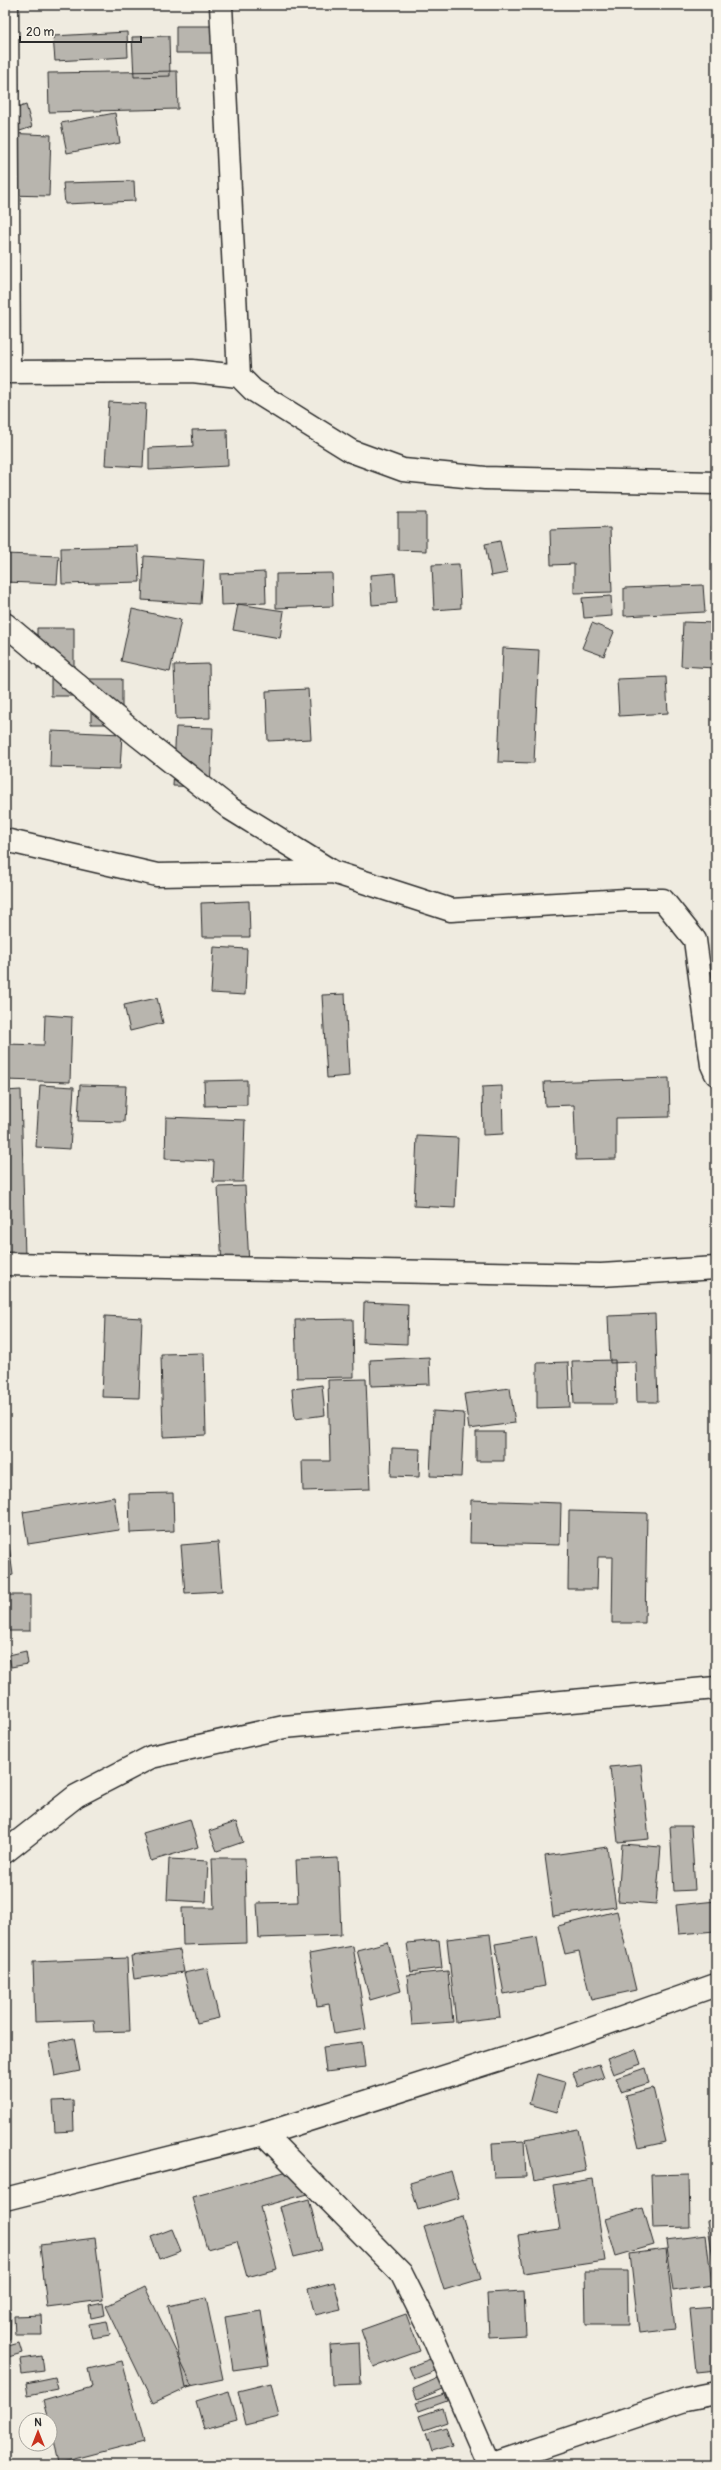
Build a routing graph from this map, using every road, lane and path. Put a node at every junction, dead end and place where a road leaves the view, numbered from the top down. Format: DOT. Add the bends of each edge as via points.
graph roads {
  1 [pos="7,5"];
  2 [pos="221,5"];
  3 [pos="7,372"];
  4 [pos="239,376"];
  5 [pos="716,483"];
  6 [pos="5,624"];
  7 [pos="5,840"];
  8 [pos="333,872"];
  9 [pos="716,1074"];
  10 [pos="5,1264"];
  11 [pos="716,1268"];
  12 [pos="716,1688"];
  13 [pos="5,1852"];
  14 [pos="716,1985"];
  15 [pos="264,2134"];
  16 [pos="5,2200"];
  17 [pos="716,2393"];
  18 [pos="489,2465"];
  1 -- 3 [label="street"];
  2 -- 4 [label="street"];
  3 -- 4 [label="street" via="192,371"];
  4 -- 5 [label="street" via="253,390 351,451 403,470 485,478"];
  6 -- 8 [label="street" via="137,735 231,809"];
  7 -- 8 [label="street" via="157,875"];
  8 -- 9 [label="street" via="451,910 663,900 695,940 712,1065"];
  10 -- 11 [label="street" via="601,1275"];
  12 -- 13 [label="street" via="284,1728 151,1757 76,1796"];
  14 -- 15 [label="street" via="557,2041"];
  15 -- 16 [label="street"];
  15 -- 18 [label="street" via="401,2273 434,2339"];
  17 -- 18 [label="street" via="686,2399"];
}
